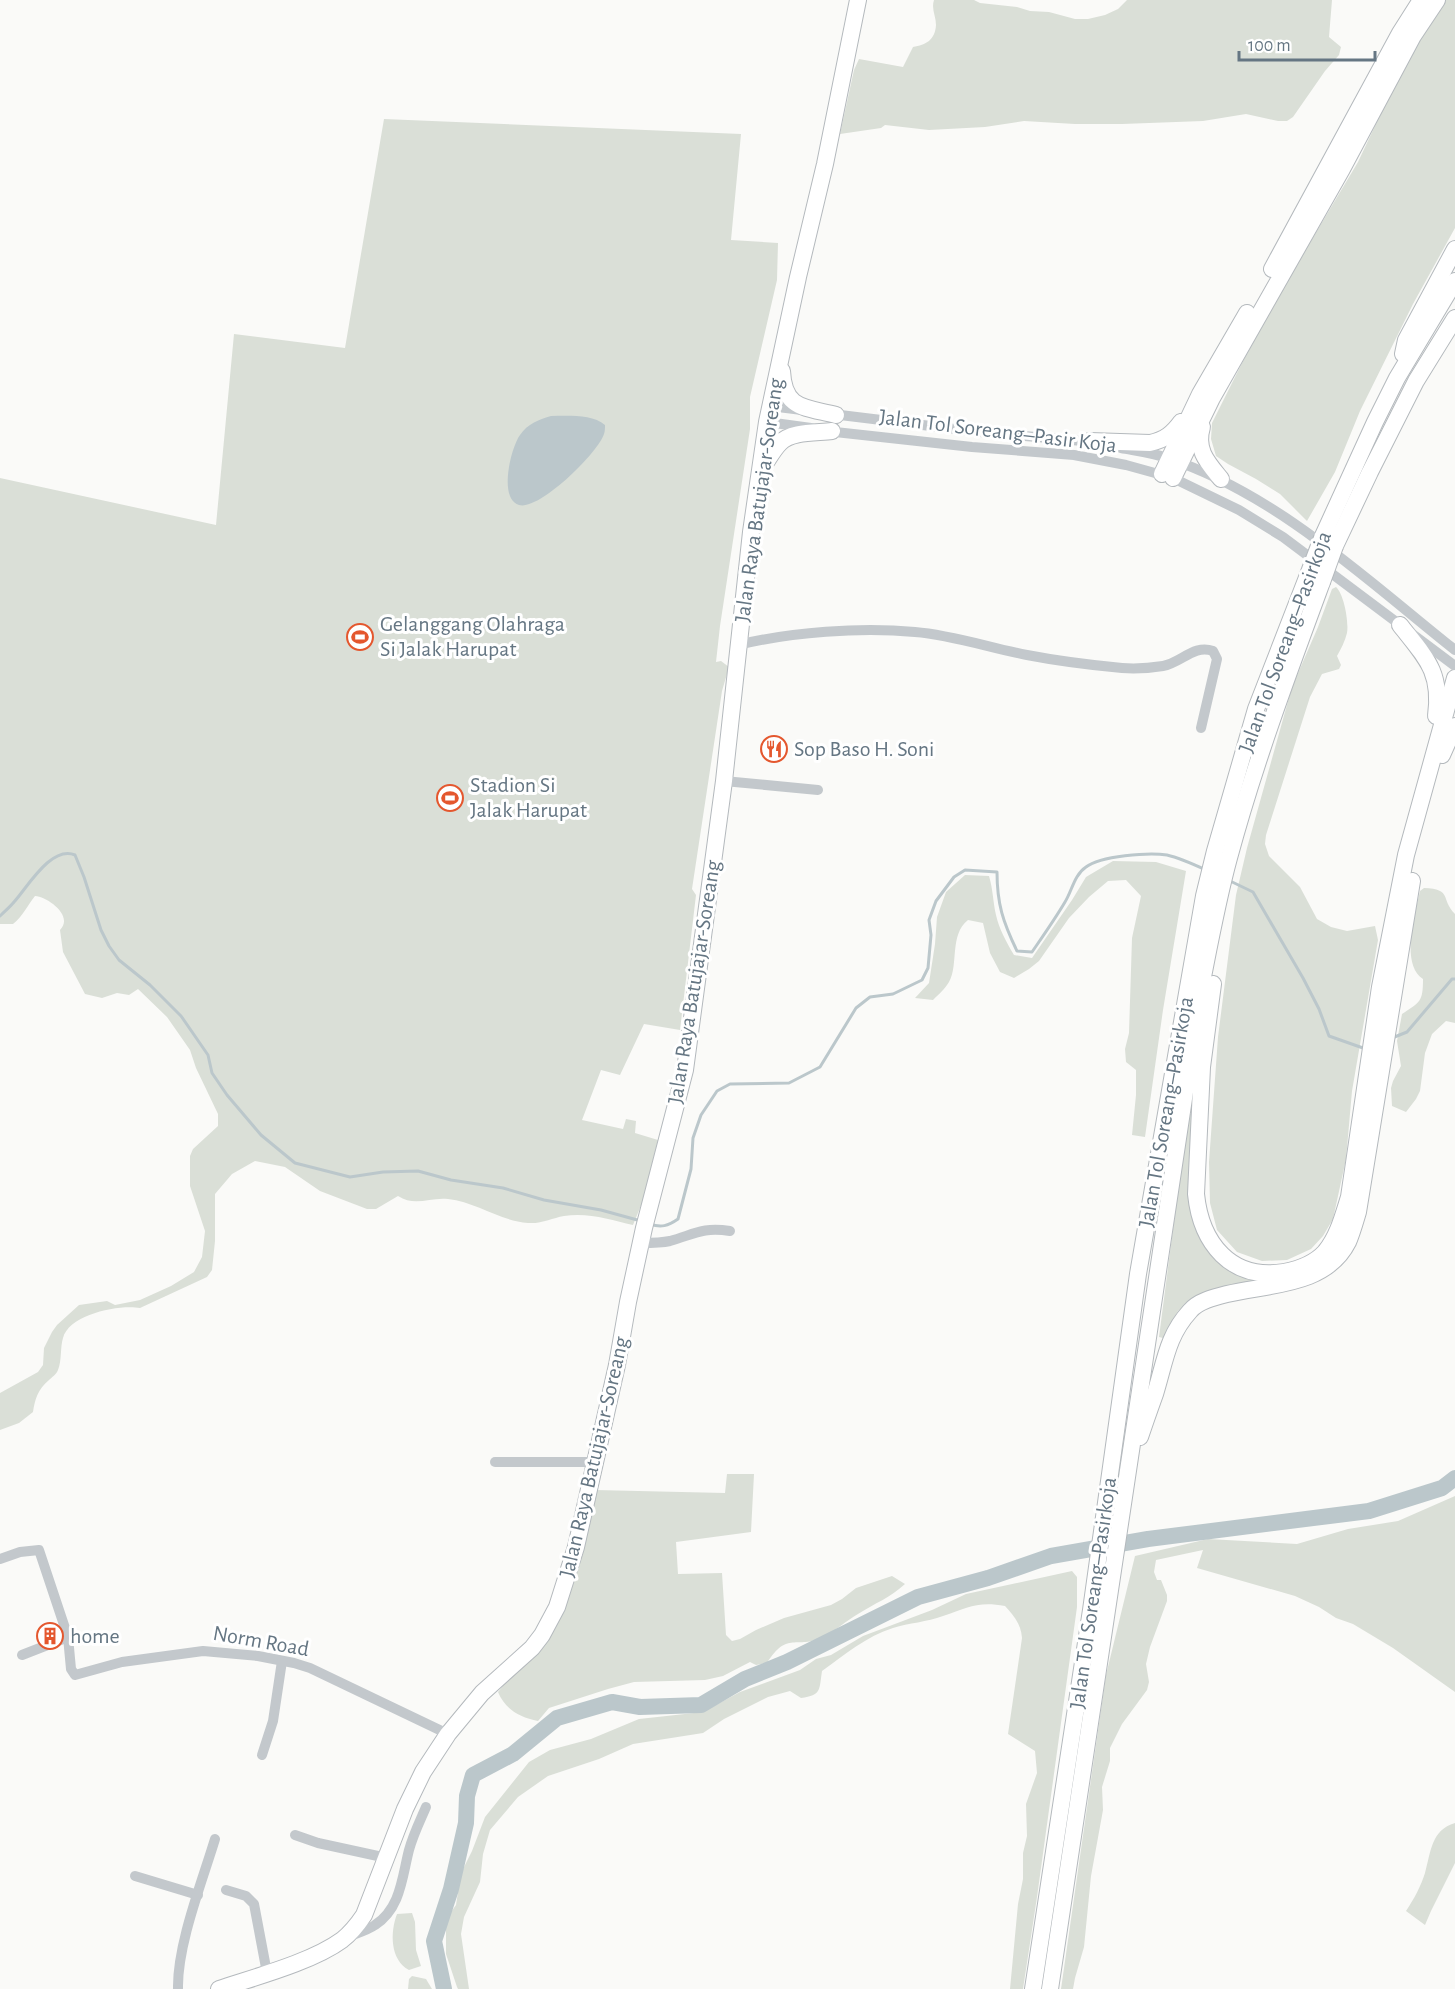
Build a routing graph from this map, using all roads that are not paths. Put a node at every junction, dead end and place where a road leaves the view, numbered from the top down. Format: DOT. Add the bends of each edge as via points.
graph roads {
  1 [pos="858,0"];
  2 [pos="1421,0"];
  3 [pos="1437,0"];
  4 [pos="1455,249"];
  5 [pos="1455,280"];
  6 [pos="1455,318"];
  7 [pos="781,358"];
  8 [pos="1397,378"];
  9 [pos="1206,396"];
  10 [pos="768,414"];
  11 [pos="837,415"];
  12 [pos="832,431"];
  13 [pos="1090,441"];
  14 [pos="1171,468"];
  15 [pos="760,471"];
  16 [pos="1221,479"];
  17 [pos="1329,542"];
  18 [pos="1400,625"];
  19 [pos="738,645"];
  20 [pos="1455,650"];
  21 [pos="1455,666"];
  22 [pos="1455,678"];
  23 [pos="1455,706"];
  24 [pos="1455,726"];
  25 [pos="1201,728"];
  26 [pos="1440,760"];
  27 [pos="724,781"];
  28 [pos="1424,788"];
  29 [pos="818,790"];
  30 [pos="1216,899"];
  31 [pos="1382,1016"];
  32 [pos="1374,1069"];
  33 [pos="645,1227"];
  34 [pos="730,1231"];
  35 [pos="495,1462"];
  36 [pos="595,1462"];
  37 [pos="1127,1474"];
  38 [pos="1114,1508"];
  39 [pos="0,1559"];
  40 [pos="1099,1612"];
  41 [pos="68,1637"];
  42 [pos="22,1656"];
  43 [pos="282,1661"];
  44 [pos="448,1734"];
  45 [pos="262,1755"];
  46 [pos="426,1807"];
  47 [pos="295,1835"];
  48 [pos="214,1839"];
  49 [pos="387,1858"];
  50 [pos="135,1876"];
  51 [pos="226,1890"];
  52 [pos="198,1895"];
  53 [pos="344,1939"];
  54 [pos="267,1973"];
  55 [pos="178,1989"];
  56 [pos="219,1989"];
  57 [pos="1033,1989"];
  58 [pos="1050,1989"];
  1 -- 7 [label="highway, Jalan Raya Batujajar-Soreang"];
  2 -- 9 [label="highway"];
  3 -- 9 [label="highway" via="1413,36 1342,169"];
  4 -- 8 [label="highway" via="1406,340"];
  5 -- 8 [label="highway, Jalan Tol Soreang–Pasirkoja"];
  6 -- 17 [label="highway, Jalan Tol Soreang–Pasirkoja" via="1416,381"];
  7 -- 10 [label="highway, Jalan Raya Batujajar-Soreang"];
  7 -- 11 [label="highway" via="783,387 788,397 802,406"];
  8 -- 17 [label="highway, Jalan Tol Soreang–Pasirkoja" via="1375,422"];
  9 -- 13 [label="highway" via="1173,433 1157,442"];
  9 -- 14 [label="highway"];
  9 -- 16 [label="highway" via="1199,445 1204,459"];
  10 -- 11 [label="street, Jalan Tol Soreang–Pasir Koja"];
  10 -- 12 [label="street, Jalan Tol Soreang–Pasir Koja"];
  10 -- 15 [label="highway, Jalan Raya Batujajar-Soreang"];
  11 -- 13 [label="street, Jalan Tol Soreang–Pasir Koja"];
  12 -- 14 [label="street, Jalan Tol Soreang–Pasir Koja"];
  12 -- 15 [label="highway" via="785,439"];
  13 -- 14 [label="street, Jalan Tol Soreang–Pasir Koja"];
  14 -- 16 [label="street, Jalan Tol Soreang–Pasir Koja"];
  14 -- 18 [label="street, Jalan Tol Soreang–Pasir Koja" via="1283,537"];
  15 -- 19 [label="highway, Jalan Raya Batujajar-Soreang"];
  16 -- 20 [label="street, Jalan Tol Soreang–Pasir Koja" via="1315,539"];
  17 -- 30 [label="highway, Jalan Tol Soreang–Pasirkoja, bridge" via="1224,856"];
  18 -- 21 [label="street, Jalan Tol Soreang–Pasir Koja"];
  18 -- 28 [label="highway" via="1436,678 1438,703"];
  19 -- 25 [label="street" via="814,634 916,632 1028,655 1124,668 1164,666 1194,651 1208,649 1217,659"];
  19 -- 27 [label="highway, Jalan Raya Batujajar-Soreang"];
  22 -- 28 [label="highway"];
  23 -- 26 [label="highway"];
  24 -- 26 [label="highway"];
  26 -- 31 [label="highway"];
  27 -- 29 [label="street"];
  27 -- 33 [label="highway, Jalan Raya Batujajar-Soreang" via="685,1070"];
  28 -- 31 [label="highway" via="1406,855"];
  30 -- 32 [label="highway" via="1196,1194 1208,1237 1234,1265 1263,1274 1301,1269 1324,1253 1334,1239 1349,1197"];
  30 -- 37 [label="highway, Jalan Tol Soreang–Pasirkoja"];
  30 -- 38 [label="highway, Jalan Tol Soreang–Pasirkoja" via="1138,1274"];
  31 -- 32 [label="highway"];
  32 -- 37 [label="highway" via="1358,1212 1348,1242 1338,1257 1315,1275 1214,1297 1192,1308 1168,1344"];
  33 -- 34 [label="street" via="669,1241 711,1228"];
  33 -- 36 [label="highway, Jalan Raya Batujajar-Soreang"];
  35 -- 36 [label="street"];
  36 -- 44 [label="highway, Jalan Raya Batujajar-Soreang" via="576,1547 549,1624 532,1648 482,1693"];
  37 -- 38 [label="highway, Jalan Tol Soreang–Pasirkoja"];
  38 -- 40 [label="highway, Jalan Tol Soreang–Pasirkoja"];
  39 -- 41 [label="street, Norm Road" via="40,1551"];
  40 -- 57 [label="highway, Jalan Tol Soreang–Pasirkoja"];
  40 -- 58 [label="highway, Jalan Tol Soreang–Pasirkoja"];
  41 -- 42 [label="street"];
  41 -- 43 [label="street, Norm Road" via="75,1675 122,1662 197,1651"];
  43 -- 44 [label="street, Norm Road" via="310,1668"];
  43 -- 45 [label="street" via="273,1721"];
  44 -- 49 [label="highway, Jalan Raya Batujajar-Soreang" via="423,1772"];
  46 -- 53 [label="street" via="393,1907 375,1926"];
  47 -- 49 [label="street"];
  48 -- 52 [label="street"];
  49 -- 53 [label="highway, Jalan Raya Batujajar-Soreang" via="364,1915"];
  50 -- 52 [label="street"];
  51 -- 54 [label="street" via="246,1896 254,1904"];
  52 -- 55 [label="street" via="180,1962"];
  53 -- 54 [label="highway, Jalan Raya Batujajar-Soreang"];
  54 -- 56 [label="highway, Jalan Raya Batujajar-Soreang"];
}
